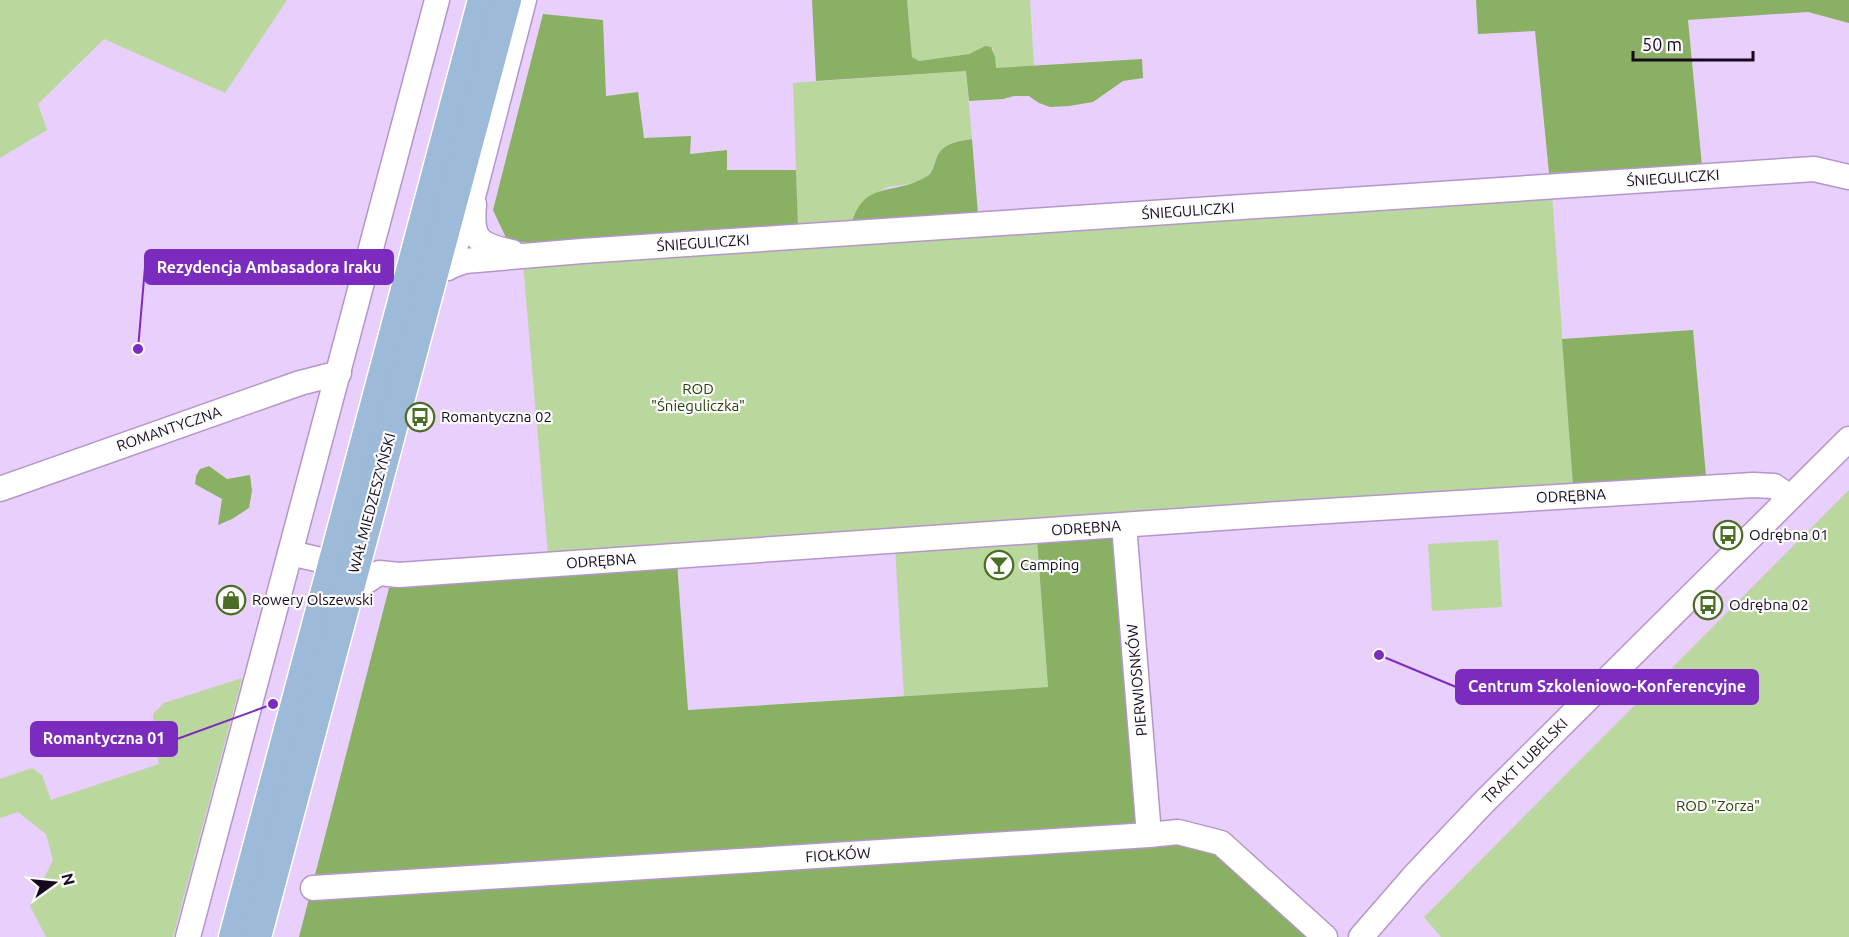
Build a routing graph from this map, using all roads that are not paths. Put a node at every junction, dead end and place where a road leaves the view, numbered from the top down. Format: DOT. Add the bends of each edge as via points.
graph roads {
  1 [pos="437,0"];
  2 [pos="483,0"];
  3 [pos="506,0"];
  4 [pos="524,0"];
  5 [pos="1849,177"];
  6 [pos="474,193"];
  7 [pos="526,255"];
  8 [pos="441,270"];
  9 [pos="339,373"];
  10 [pos="1849,439"];
  11 [pos="0,489"];
  12 [pos="1790,497"];
  13 [pos="1124,525"];
  14 [pos="352,550"];
  15 [pos="290,553"];
  16 [pos="380,573"];
  17 [pos="349,592"];
  18 [pos="1149,835"];
  19 [pos="313,888"];
  20 [pos="188,937"];
  21 [pos="234,937"];
  22 [pos="256,937"];
  23 [pos="1325,937"];
  24 [pos="1361,937"];
  1 -- 9 [label="street"];
  2 -- 14 [label="main road, WAŁ MIEDZESZYŃSKI"];
  3 -- 8 [label="main road, WAŁ MIEDZESZYŃSKI"];
  4 -- 6 [label="street"];
  5 -- 7 [label="street, ŚNIEGULICZKI" via="1814,169"];
  6 -- 7 [label="street" via="472,222 476,235 489,248"];
  6 -- 8 [label="street"];
  7 -- 8 [label="street" via="465,261"];
  8 -- 14 [label="main road, WAŁ MIEDZESZYŃSKI"];
  9 -- 11 [label="street, ROMANTYCZNA" via="300,383"];
  9 -- 15 [label="street"];
  10 -- 12 [label="street, TRAKT LUBELSKI"];
  12 -- 13 [label="street, ODRĘBNA" via="1774,486 1753,485"];
  12 -- 24 [label="street, TRAKT LUBELSKI" via="1474,812"];
  13 -- 16 [label="street, ODRĘBNA" via="399,575"];
  13 -- 18 [label="street, PIERWIOSNKÓW"];
  14 -- 15 [label="street"];
  14 -- 16 [label="street" via="369,553"];
  14 -- 17 [label="main road, WAŁ MIEDZESZYŃSKI"];
  14 -- 21 [label="main road, WAŁ MIEDZESZYŃSKI"];
  15 -- 20 [label="street"];
  16 -- 17 [label="street"];
  17 -- 22 [label="main road, WAŁ MIEDZESZYŃSKI"];
  18 -- 19 [label="street, FIOŁKÓW"];
  18 -- 23 [label="street, FIOŁKÓW" via="1178,832 1221,843"];
}
